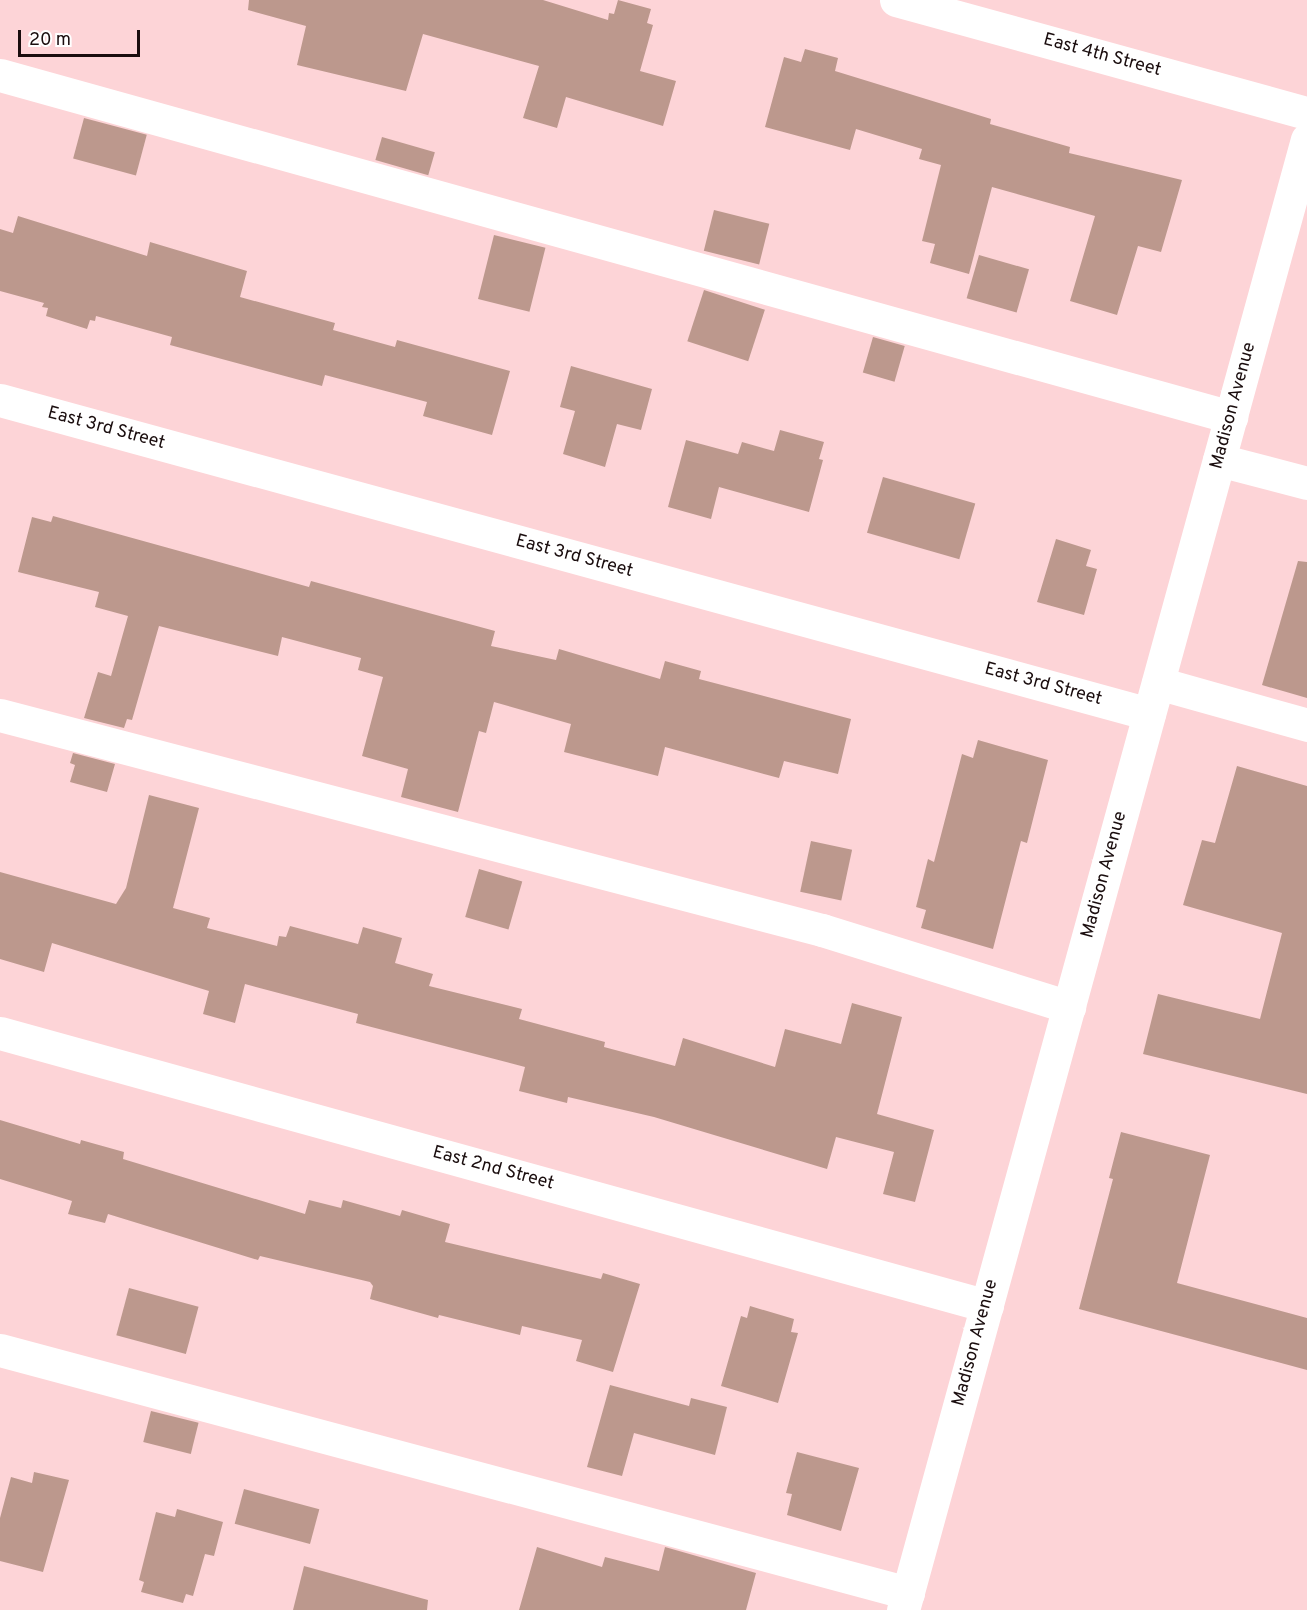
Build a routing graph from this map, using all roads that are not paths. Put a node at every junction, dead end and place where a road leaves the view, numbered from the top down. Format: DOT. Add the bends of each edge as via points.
graph roads {
  1 [pos="896,0"];
  2 [pos="0,75"];
  3 [pos="1307,113"];
  4 [pos="1307,139"];
  5 [pos="0,400"];
  6 [pos="1231,417"];
  7 [pos="1219,460"];
  8 [pos="1307,483"];
  9 [pos="1158,683"];
  10 [pos="1149,714"];
  11 [pos="0,715"];
  12 [pos="1307,725"];
  13 [pos="1069,1007"];
  14 [pos="0,1033"];
  15 [pos="987,1306"];
  16 [pos="0,1350"];
  17 [pos="906,1601"];
  1 -- 3 [label="street, East 4th Street"];
  2 -- 6 [label="street"];
  4 -- 6 [label="street, Madison Avenue"];
  5 -- 10 [label="street, East 3rd Street"];
  6 -- 7 [label="street, Madison Avenue"];
  7 -- 8 [label="street"];
  7 -- 9 [label="street, Madison Avenue"];
  9 -- 10 [label="street, Madison Avenue"];
  9 -- 12 [label="street"];
  10 -- 13 [label="street, Madison Avenue"];
  11 -- 13 [label="street" via="822,930"];
  13 -- 15 [label="street, Madison Avenue"];
  14 -- 15 [label="street, East 2nd Street"];
  15 -- 17 [label="street, Madison Avenue"];
  16 -- 17 [label="street"];
}
